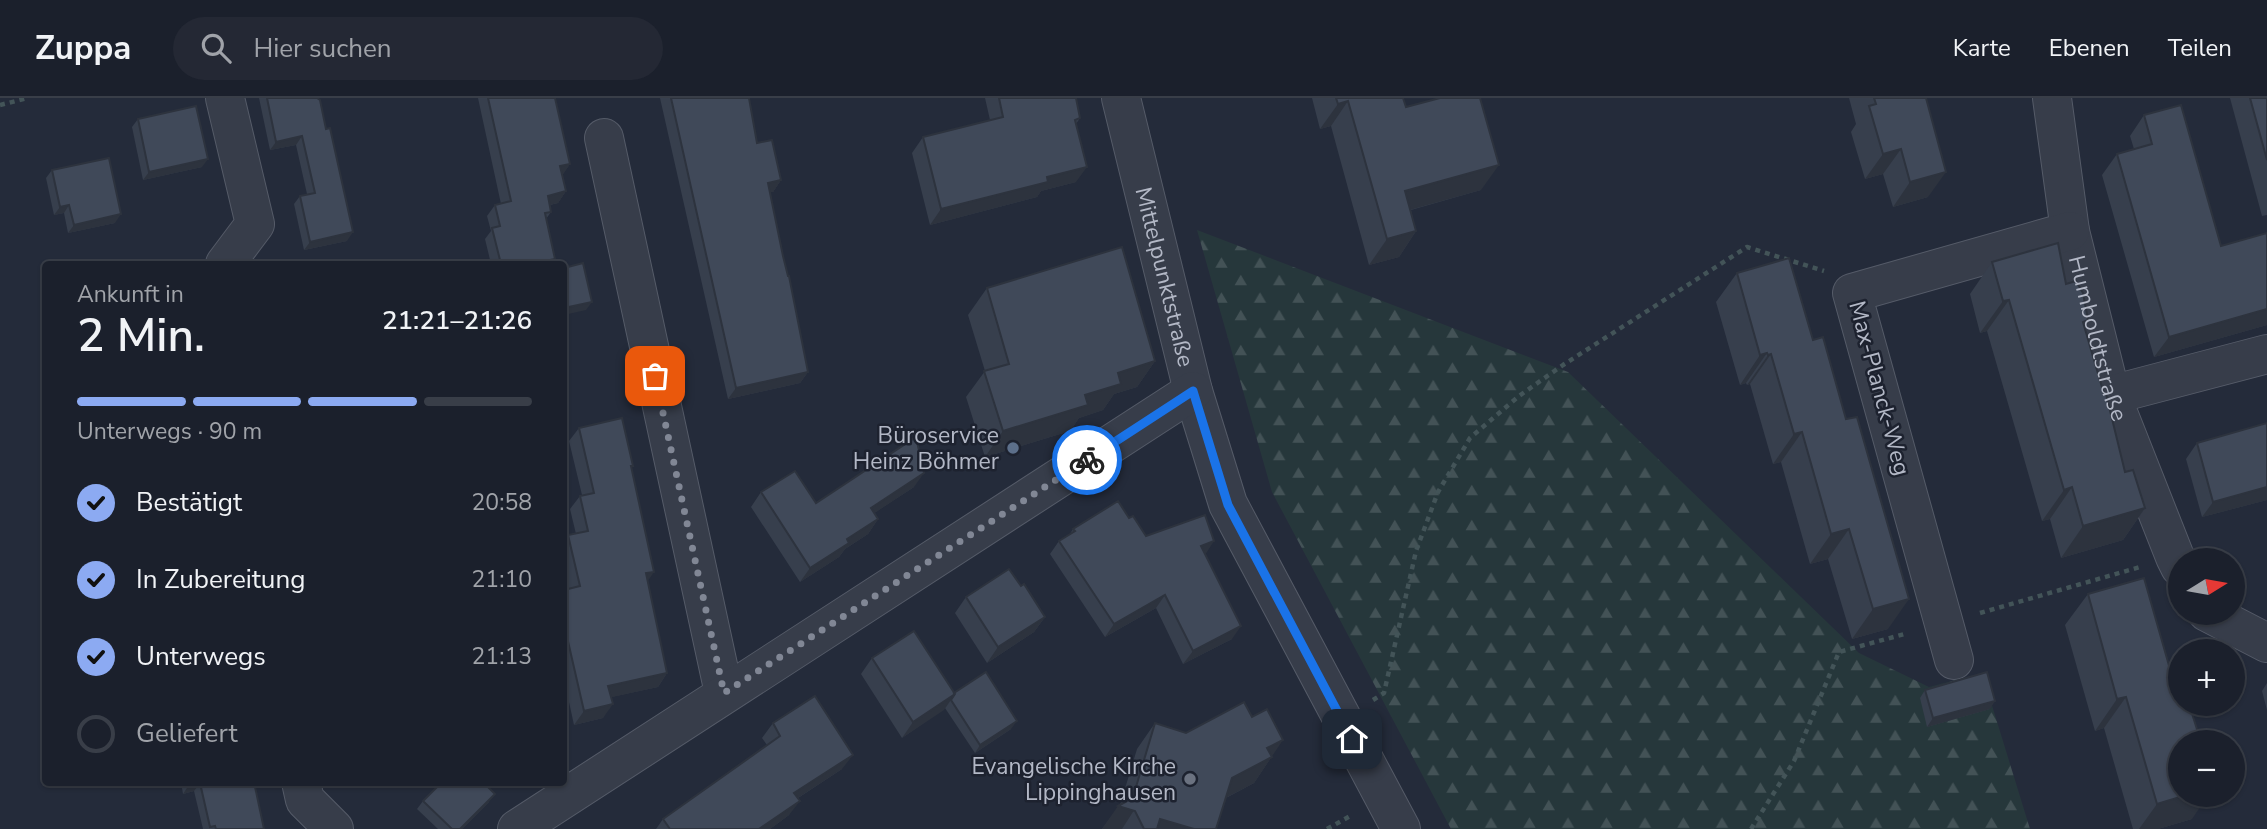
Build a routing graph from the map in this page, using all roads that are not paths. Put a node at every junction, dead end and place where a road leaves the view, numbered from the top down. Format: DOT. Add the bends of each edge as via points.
graph roads {
  1 [pos="225,98"];
  2 [pos="1121,98"];
  3 [pos="2052,98"];
  4 [pos="604,138"];
  5 [pos="2070,231"];
  6 [pos="227,261"];
  7 [pos="2267,354"];
  8 [pos="1193,391"];
  9 [pos="2112,395"];
  10 [pos="2172,548"];
  11 [pos="2232,625"];
  12 [pos="2267,643"];
  13 [pos="1954,660"];
  14 [pos="724,693"];
  15 [pos="302,786"];
  16 [pos="523,827"];
  17 [pos="334,829"];
  18 [pos="1401,829"];
  1 -- 6 [label="street" via="255,224"];
  2 -- 8 [label="street, Mittelpunktstraße"];
  3 -- 5 [label="street, Humboldtstraße"];
  4 -- 14 [label="street"];
  5 -- 9 [label="street, Humboldtstraße"];
  5 -- 13 [label="street, Max-Planck-Weg" via="1852,293"];
  7 -- 9 [label="street"];
  8 -- 14 [label="street"];
  8 -- 18 [label="street, Mittelpunktstraße" via="1228,505"];
  9 -- 10 [label="street, Humboldtstraße"];
  11 -- 12 [label="street"];
  14 -- 16 [label="street"];
  15 -- 17 [label="street" via="305,800"];
}
